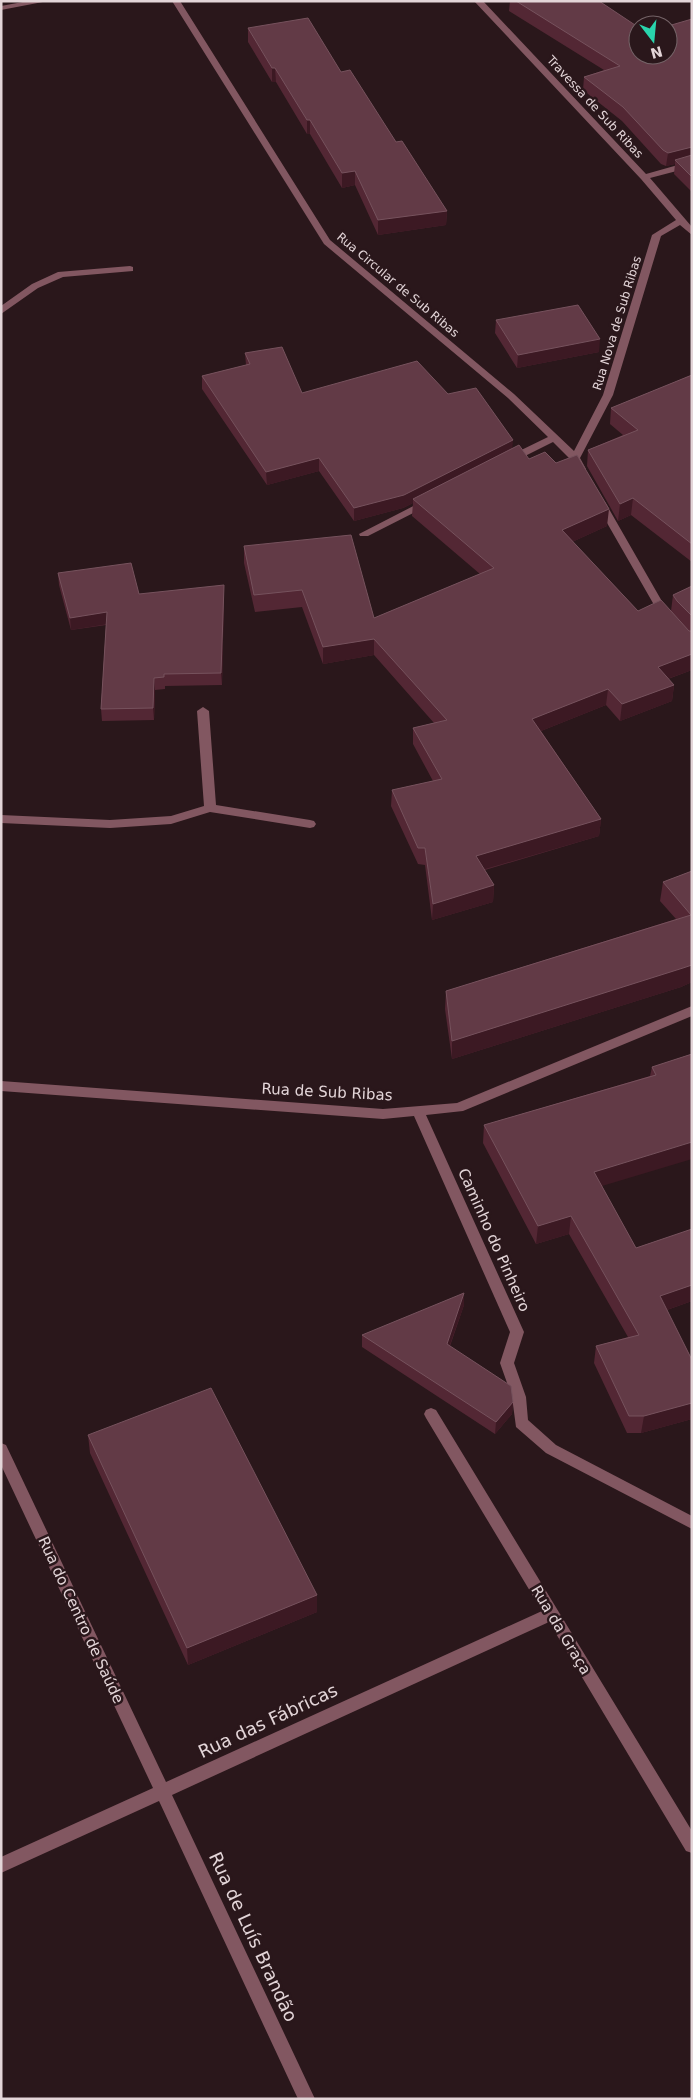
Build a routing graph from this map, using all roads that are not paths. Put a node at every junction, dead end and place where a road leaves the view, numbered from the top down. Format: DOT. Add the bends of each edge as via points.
graph roads {
  1 [pos="44,1"];
  2 [pos="176,1"];
  3 [pos="478,1"];
  4 [pos="1,8"];
  5 [pos="692,164"];
  6 [pos="644,177"];
  7 [pos="681,222"];
  8 [pos="692,232"];
  9 [pos="130,269"];
  10 [pos="1,311"];
  11 [pos="554,438"];
  12 [pos="575,458"];
  13 [pos="502,464"];
  14 [pos="585,475"];
  15 [pos="594,492"];
  16 [pos="433,499"];
  17 [pos="364,534"];
  18 [pos="674,627"];
  19 [pos="203,711"];
  20 [pos="210,808"];
  21 [pos="1,819"];
  22 [pos="310,824"];
  23 [pos="692,1011"];
  24 [pos="1,1086"];
  25 [pos="418,1112"];
  26 [pos="431,1414"];
  27 [pos="1,1449"];
  28 [pos="692,1523"];
  29 [pos="551,1614"];
  30 [pos="162,1792"];
  31 [pos="692,1846"];
  32 [pos="1,1865"];
  33 [pos="308,2099"];
  1 -- 4 [label="street"];
  2 -- 11 [label="street, Rua Circular de Sub Ribas" via="327,242 504,390"];
  3 -- 6 [label="street, Travessa de Sub Ribas"];
  5 -- 6 [label="street"];
  6 -- 7 [label="street, Travessa de Sub Ribas"];
  7 -- 8 [label="street, Travessa de Sub Ribas"];
  7 -- 12 [label="street, Rua Nova de Sub Ribas" via="657,235 608,395"];
  9 -- 10 [label="street" via="61,274 35,286"];
  11 -- 12 [label="street, Rua Circular de Sub Ribas"];
  11 -- 13 [label="street"];
  12 -- 14 [label="street"];
  15 -- 18 [label="street"];
  16 -- 17 [label="street"];
  19 -- 20 [label="street"];
  20 -- 21 [label="street" via="171,820 110,824"];
  20 -- 22 [label="street"];
  23 -- 25 [label="street, Rua de Sub Ribas" via="458,1108"];
  24 -- 25 [label="street, Rua de Sub Ribas" via="383,1114"];
  25 -- 28 [label="street, Caminho do Pinheiro" via="518,1332 507,1363 519,1397 521,1423 550,1449"];
  26 -- 29 [label="street, Rua da Graça"];
  27 -- 30 [label="street, Rua do Centro de Saúde"];
  29 -- 30 [label="street, Rua das Fábricas"];
  29 -- 31 [label="street, Rua da Graça"];
  30 -- 32 [label="street, Rua das Fábricas"];
  30 -- 33 [label="street, Rua de Luís Brandão"];
}
